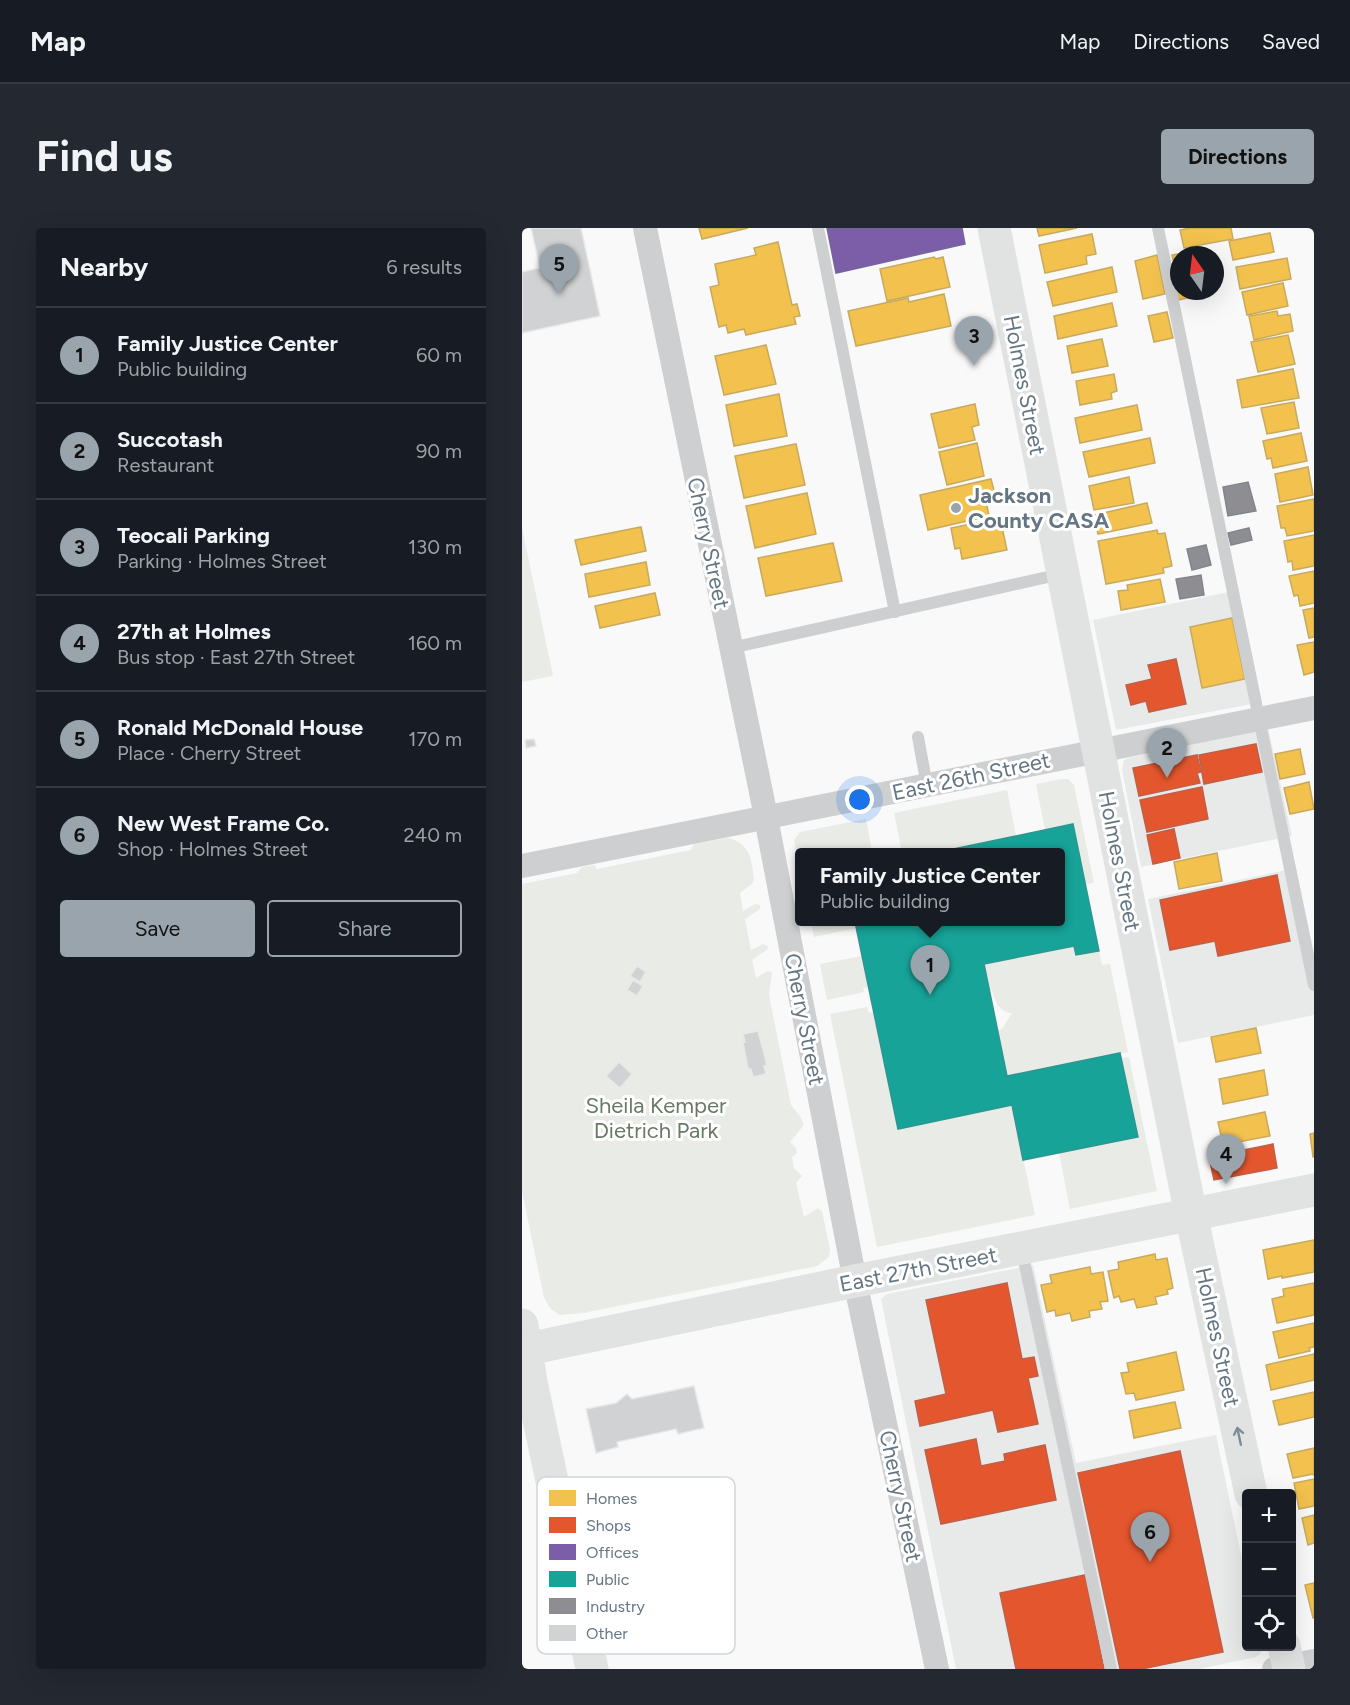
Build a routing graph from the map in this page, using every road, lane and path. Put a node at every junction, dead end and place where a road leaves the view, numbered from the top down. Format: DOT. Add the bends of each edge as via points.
graph roads {
  1 [pos="645,228"];
  2 [pos="818,228"];
  3 [pos="994,228"];
  4 [pos="1158,228"];
  5 [pos="1063,574"];
  6 [pos="895,612"];
  7 [pos="731,648"];
  8 [pos="1314,708"];
  9 [pos="1260,719"];
  10 [pos="918,737"];
  11 [pos="1098,750"];
  12 [pos="927,786"];
  13 [pos="766,819"];
  14 [pos="522,866"];
  15 [pos="1314,985"];
  16 [pos="1314,1190"];
  17 [pos="1192,1215"];
  18 [pos="1021,1249"];
  19 [pos="855,1281"];
  20 [pos="524,1342"];
  21 [pos="551,1477"];
  22 [pos="1250,1489"];
  23 [pos="589,1654"];
  24 [pos="592,1669"];
  25 [pos="937,1669"];
  26 [pos="1111,1669"];
  1 -- 7 [label="street, Cherry Street"];
  2 -- 6 [label="lane"];
  3 -- 5 [label="street, Holmes Street"];
  4 -- 9 [label="lane"];
  5 -- 6 [label="lane"];
  5 -- 11 [label="street, Holmes Street"];
  6 -- 7 [label="lane"];
  7 -- 13 [label="street, Cherry Street"];
  8 -- 9 [label="street, East 26th Street"];
  9 -- 11 [label="street, East 26th Street"];
  9 -- 15 [label="lane"];
  10 -- 12 [label="lane"];
  11 -- 12 [label="street, East 26th Street"];
  11 -- 17 [label="street, Holmes Street"];
  12 -- 13 [label="street, East 26th Street"];
  13 -- 14 [label="street, East 26th Street"];
  13 -- 19 [label="street, Cherry Street"];
  16 -- 17 [label="street, East 27th Street"];
  17 -- 18 [label="street, East 27th Street"];
  22 -- 17 [label="street, Holmes Street, one-way"];
  18 -- 19 [label="street, East 27th Street"];
  18 -- 26 [label="lane"];
  19 -- 20 [label="street, East 27th Street"];
  19 -- 25 [label="street, Cherry Street"];
  20 -- 21 [label="street"];
  23 -- 24 [label="street"];
}
